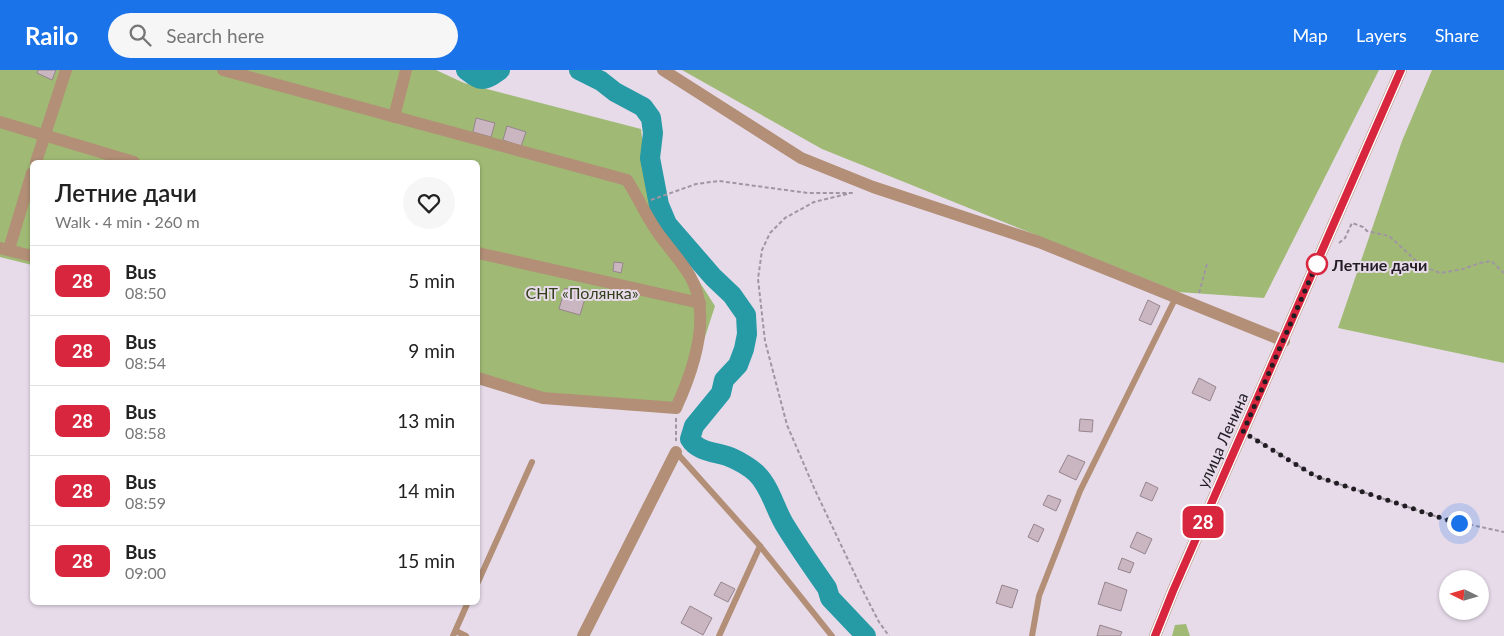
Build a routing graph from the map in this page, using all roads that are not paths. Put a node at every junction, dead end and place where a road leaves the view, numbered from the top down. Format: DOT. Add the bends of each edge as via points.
graph roads {
  1 [pos="66,70"];
  2 [pos="223,70"];
  3 [pos="406,70"];
  4 [pos="662,70"];
  5 [pos="1401,70"];
  6 [pos="394,117"];
  7 [pos="0,122"];
  8 [pos="44,135"];
  9 [pos="37,160"];
  10 [pos="127,160"];
  11 [pos="30,179"];
  12 [pos="5,249"];
  13 [pos="480,254"];
  14 [pos="30,255"];
  15 [pos="1176,298"];
  16 [pos="700,303"];
  17 [pos="1284,341"];
  18 [pos="480,379"];
  19 [pos="676,452"];
  20 [pos="532,462"];
  21 [pos="760,546"];
  22 [pos="480,578"];
  23 [pos="467,605"];
  24 [pos="454,633"];
  25 [pos="466,636"];
  26 [pos="582,636"];
  27 [pos="719,636"];
  28 [pos="832,636"];
  29 [pos="1032,636"];
  30 [pos="1156,636"];
  1 -- 8 [label="street"];
  2 -- 6 [label="street"];
  3 -- 6 [label="street"];
  4 -- 15 [label="street" via="801,158 873,187 1039,242"];
  5 -- 17 [label="street, улица Ленина"];
  6 -- 16 [label="street" via="627,180 657,231 690,277"];
  7 -- 8 [label="street"];
  8 -- 9 [label="street"];
  8 -- 10 [label="street"];
  11 -- 12 [label="street"];
  12 -- 14 [label="street"];
  13 -- 16 [label="street"];
  15 -- 17 [label="street"];
  15 -- 29 [label="lane" via="1080,491 1039,596"];
  16 -- 18 [label="street" via="699,333 689,380 676,408 543,398"];
  17 -- 30 [label="street, улица Ленина"];
  19 -- 21 [label="lane"];
  19 -- 26 [label="street"];
  20 -- 22 [label="lane"];
  21 -- 27 [label="lane"];
  21 -- 28 [label="lane"];
  23 -- 24 [label="lane"];
  24 -- 25 [label="lane"];
}
